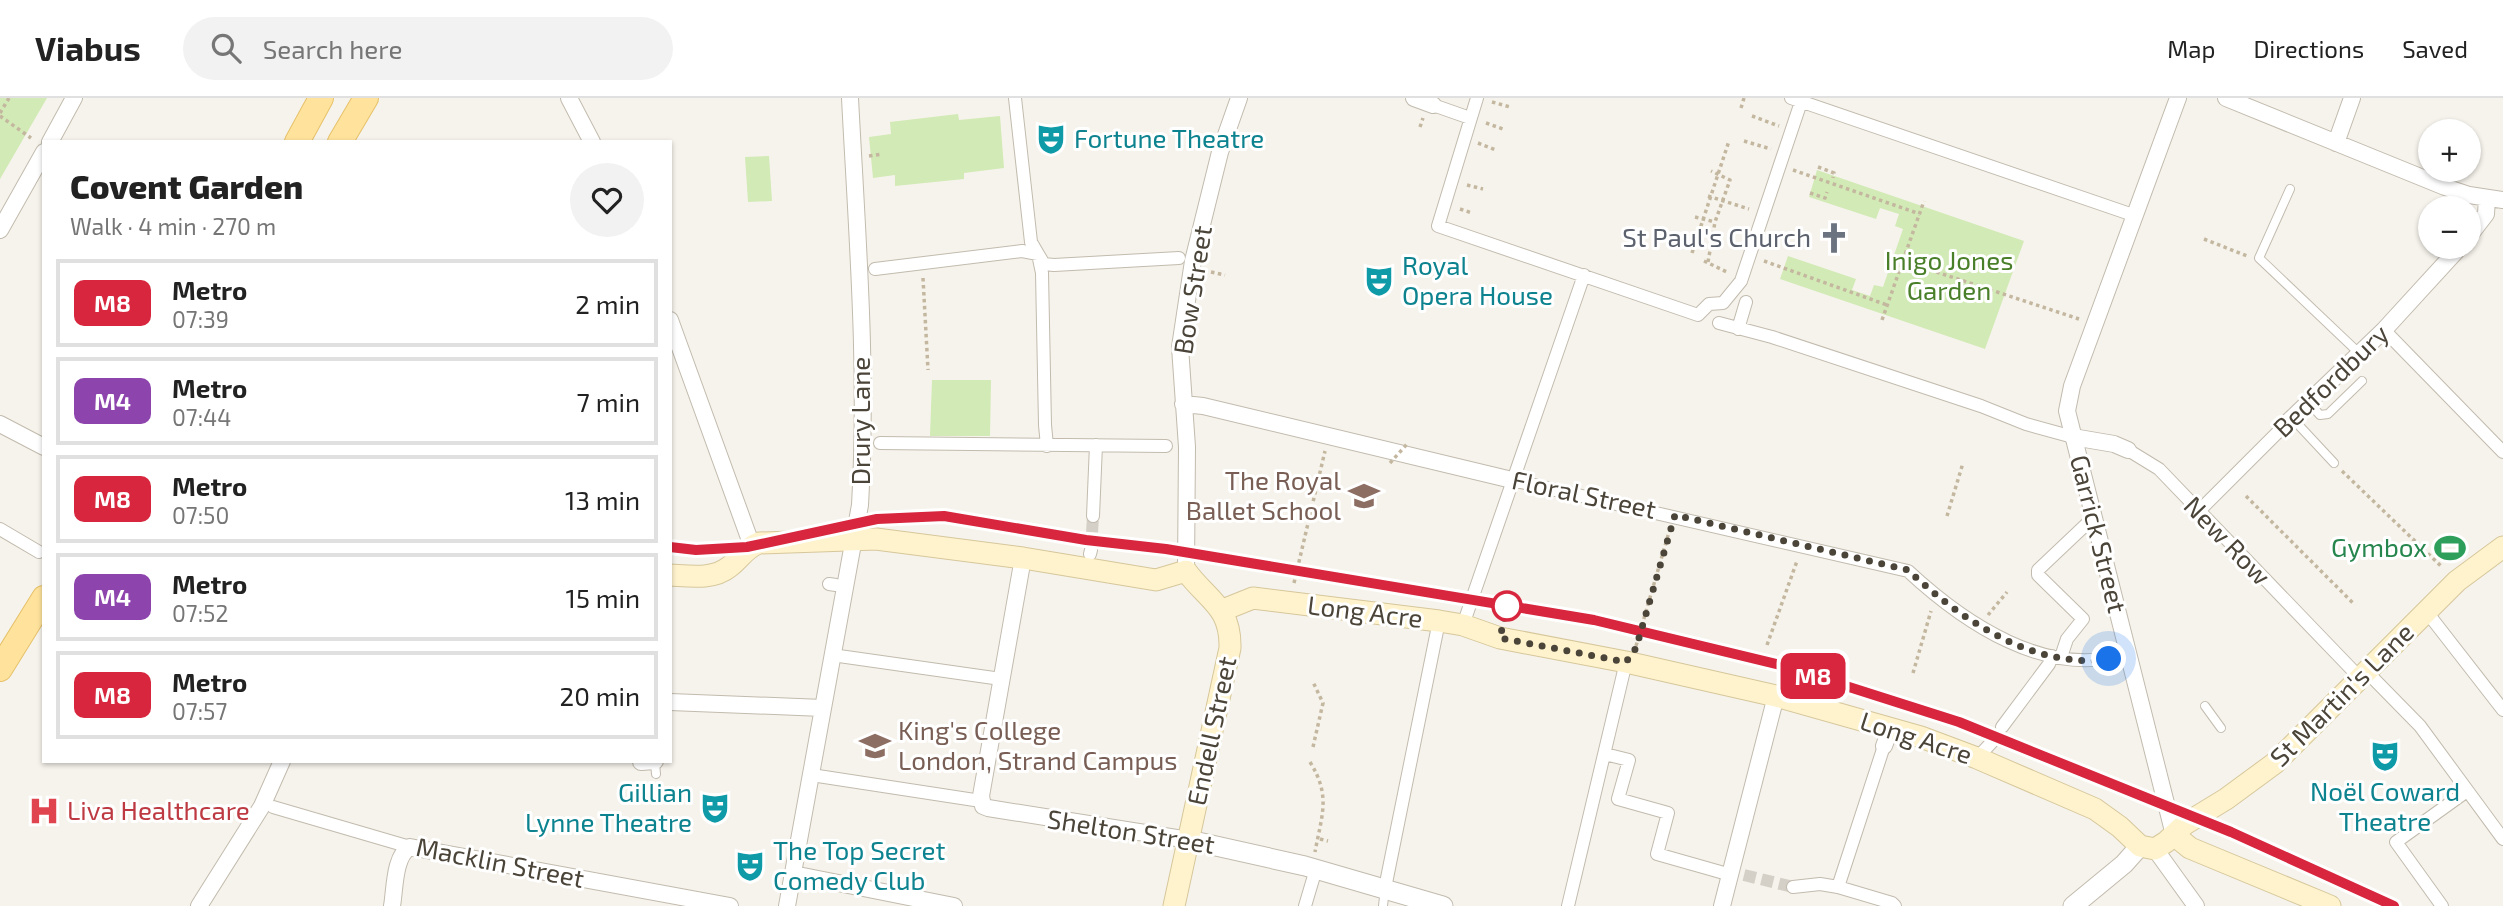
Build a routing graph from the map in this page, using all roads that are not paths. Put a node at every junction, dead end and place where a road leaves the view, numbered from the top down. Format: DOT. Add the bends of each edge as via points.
graph roads {
  1 [pos="74,98"];
  2 [pos="321,98"];
  3 [pos="356,98"];
  4 [pos="366,98"];
  5 [pos="569,98"];
  6 [pos="850,98"];
  7 [pos="1015,98"];
  8 [pos="1239,98"];
  9 [pos="1413,98"];
  10 [pos="1477,98"];
  11 [pos="2178,98"];
  12 [pos="2226,98"];
  13 [pos="2352,98"];
  14 [pos="1796,100"];
  15 [pos="1433,104"];
  16 [pos="1470,118"];
  17 [pos="51,140"];
  18 [pos="298,140"];
  19 [pos="338,140"];
  20 [pos="338,140"];
  21 [pos="591,140"];
  22 [pos="2336,143"];
  23 [pos="42,156"];
  24 [pos="2290,189"];
  25 [pos="2495,199"];
  26 [pos="2133,215"];
  27 [pos="2481,220"];
  28 [pos="0,230"];
  29 [pos="1038,254"];
  30 [pos="1179,258"];
  31 [pos="2449,259"];
  32 [pos="875,268"];
  33 [pos="1584,275"];
  34 [pos="1746,302"];
  35 [pos="1719,323"];
  36 [pos="672,326"];
  37 [pos="1738,329"];
  38 [pos="2384,330"];
  39 [pos="2359,353"];
  40 [pos="2362,381"];
  41 [pos="2309,403"];
  42 [pos="1183,404"];
  43 [pos="2290,421"];
  44 [pos="0,424"];
  45 [pos="2073,437"];
  46 [pos="880,443"];
  47 [pos="1096,445"];
  48 [pos="42,446"];
  49 [pos="1047,446"];
  50 [pos="1166,446"];
  51 [pos="2129,450"];
  52 [pos="2503,452"];
  53 [pos="2334,463"];
  54 [pos="1512,480"];
  55 [pos="2198,512"];
  56 [pos="1093,516"];
  57 [pos="2095,516"];
  58 [pos="0,529"];
  59 [pos="853,539"];
  60 [pos="752,546"];
  61 [pos="2503,547"];
  62 [pos="39,552"];
  63 [pos="1023,558"];
  64 [pos="1186,570"];
  65 [pos="672,575"];
  66 [pos="42,601"];
  67 [pos="1223,610"];
  68 [pos="2426,611"];
  69 [pos="1438,621"];
  70 [pos="1463,625"];
  71 [pos="2128,653"];
  72 [pos="832,654"];
  73 [pos="2057,656"];
  74 [pos="1626,662"];
  75 [pos="0,669"];
  76 [pos="2365,676"];
  77 [pos="1002,679"];
  78 [pos="1776,696"];
  79 [pos="672,702"];
  80 [pos="2205,706"];
  81 [pos="823,708"];
  82 [pos="2503,710"];
  83 [pos="2002,727"];
  84 [pos="2221,728"];
  85 [pos="1887,737"];
  86 [pos="1992,742"];
  87 [pos="1605,754"];
  88 [pos="1977,758"];
  89 [pos="281,763"];
  90 [pos="818,776"];
  91 [pos="2467,791"];
  92 [pos="1595,795"];
  93 [pos="1618,799"];
  94 [pos="981,801"];
  95 [pos="273,807"];
  96 [pos="2174,835"];
  97 [pos="2503,839"];
  98 [pos="1189,840"];
  99 [pos="410,847"];
  100 [pos="2148,847"];
  101 [pos="1315,862"];
  102 [pos="1736,873"];
  103 [pos="793,874"];
  104 [pos="1793,887"];
  105 [pos="1838,887"];
  106 [pos="1384,897"];
  107 [pos="1437,901"];
  108 [pos="199,906"];
  109 [pos="391,906"];
  110 [pos="730,906"];
  111 [pos="787,906"];
  112 [pos="954,906"];
  113 [pos="1174,906"];
  114 [pos="1305,906"];
  115 [pos="1569,906"];
  116 [pos="1722,906"];
  117 [pos="1895,906"];
  118 [pos="2073,906"];
  119 [pos="2196,906"];
  120 [pos="2330,906"];
  121 [pos="2442,906"];
  1 -- 17 [label="street"];
  2 -- 18 [label="main road"];
  3 -- 19 [label="main road"];
  4 -- 20 [label="main road"];
  5 -- 21 [label="street"];
  6 -- 59 [label="street, Drury Lane" via="861,270 864,444"];
  7 -- 29 [label="street" via="1031,242"];
  8 -- 42 [label="street, Bow Street" via="1220,152 1191,270 1180,347"];
  9 -- 15 [label="street"];
  10 -- 16 [label="street"];
  11 -- 26 [label="street, Garrick Street"];
  12 -- 22 [label="street"];
  13 -- 22 [label="street"];
  14 -- 26 [label="street"];
  14 -- 33 [label="street" via="1742,277 1723,303 1709,304 1698,315"];
  15 -- 16 [label="street"];
  16 -- 33 [label="street" via="1437,226"];
  22 -- 25 [label="street" via="2445,187"];
  23 -- 28 [label="street"];
  24 -- 39 [label="lane" via="2259,258"];
  25 -- 27 [label="street"];
  26 -- 45 [label="street, Garrick Street" via="2068,398"];
  29 -- 30 [label="street" via="1044,264 1055,265"];
  29 -- 32 [label="street" via="1022,251"];
  29 -- 49 [label="street"];
  31 -- 38 [label="street, Bedfordbury"];
  33 -- 54 [label="street"];
  34 -- 37 [label="street"];
  35 -- 37 [label="street"];
  36 -- 60 [label="street"];
  37 -- 45 [label="street"];
  38 -- 39 [label="street, Bedfordbury"];
  38 -- 52 [label="street"];
  39 -- 41 [label="street, Bedfordbury"];
  40 -- 41 [label="lane" via="2328,414 2320,415"];
  41 -- 43 [label="street, Bedfordbury"];
  42 -- 54 [label="street, Floral Street"];
  42 -- 64 [label="street, Bow Street"];
  43 -- 53 [label="lane"];
  43 -- 55 [label="street, Bedfordbury"];
  44 -- 48 [label="street"];
  45 -- 51 [label="street, New Row"];
  45 -- 57 [label="street, Garrick Street"];
  46 -- 49 [label="street"];
  47 -- 49 [label="street"];
  47 -- 50 [label="street"];
  47 -- 56 [label="street"];
  51 -- 55 [label="street, New Row" via="2159,469"];
  54 -- 70 [label="street"];
  54 -- 73 [label="street, Floral Street" via="1908,570 1981,626 2015,644"];
  55 -- 76 [label="street, New Row"];
  57 -- 71 [label="street, Garrick Street"];
  57 -- 73 [label="street" via="2038,570 2083,619"];
  58 -- 62 [label="street"];
  59 -- 60 [label="main road"];
  59 -- 63 [label="main road"];
  59 -- 72 [label="street, Drury Lane"];
  60 -- 65 [label="main road" via="717,574"];
  61 -- 68 [label="main road, St Martin's Lane"];
  63 -- 64 [label="main road" via="1156,580"];
  63 -- 77 [label="street"];
  64 -- 67 [label="main road"];
  66 -- 75 [label="main road"];
  67 -- 69 [label="main road, Long Acre" via="1253,598"];
  67 -- 98 [label="main road, Endell Street" via="1230,648"];
  68 -- 76 [label="main road, St Martin's Lane"];
  68 -- 82 [label="street"];
  69 -- 70 [label="main road, Long Acre"];
  69 -- 106 [label="street"];
  70 -- 74 [label="main road, Long Acre" via="1500,638"];
  71 -- 73 [label="street, Floral Street" via="2102,660"];
  71 -- 96 [label="street, Garrick Street"];
  72 -- 77 [label="street"];
  72 -- 81 [label="street, Drury Lane"];
  73 -- 83 [label="street"];
  74 -- 78 [label="main road, Long Acre"];
  74 -- 87 [label="street"];
  76 -- 91 [label="street, New Row" via="2420,726"];
  76 -- 96 [label="main road, St Martin's Lane" via="2275,763 2254,773"];
  77 -- 94 [label="street"];
  78 -- 85 [label="main road, Long Acre"];
  78 -- 102 [label="street"];
  79 -- 81 [label="street"];
  80 -- 84 [label="lane"];
  81 -- 103 [label="street, Drury Lane"];
  85 -- 88 [label="main road, Long Acre"];
  85 -- 105 [label="street"];
  86 -- 88 [label="street"];
  87 -- 92 [label="street"];
  87 -- 93 [label="street" via="1629,760"];
  88 -- 100 [label="main road, Long Acre" via="2095,808"];
  89 -- 108 [label="street" via="262,806"];
  90 -- 94 [label="street, Shelton Street"];
  91 -- 97 [label="street, New Row"];
  91 -- 121 [label="street" via="2396,842"];
  92 -- 93 [label="street"];
  92 -- 115 [label="street"];
  93 -- 102 [label="street" via="1668,813 1657,854"];
  94 -- 98 [label="street, Shelton Street" via="988,808"];
  95 -- 99 [label="street, Macklin Street"];
  96 -- 100 [label="main road, St Martin's Lane"];
  96 -- 120 [label="main road" via="2190,848"];
  98 -- 101 [label="street, Shelton Street"];
  98 -- 113 [label="main road, Endell Street"];
  99 -- 109 [label="street" via="400,857"];
  99 -- 110 [label="street, Macklin Street"];
  100 -- 118 [label="street"];
  100 -- 119 [label="street"];
  101 -- 106 [label="street, Shelton Street"];
  101 -- 114 [label="street"];
  102 -- 116 [label="street"];
  103 -- 111 [label="street, Drury Lane"];
  103 -- 112 [label="street"];
  104 -- 105 [label="street"];
  105 -- 117 [label="street"];
  106 -- 107 [label="street, Shelton Street"];
}
